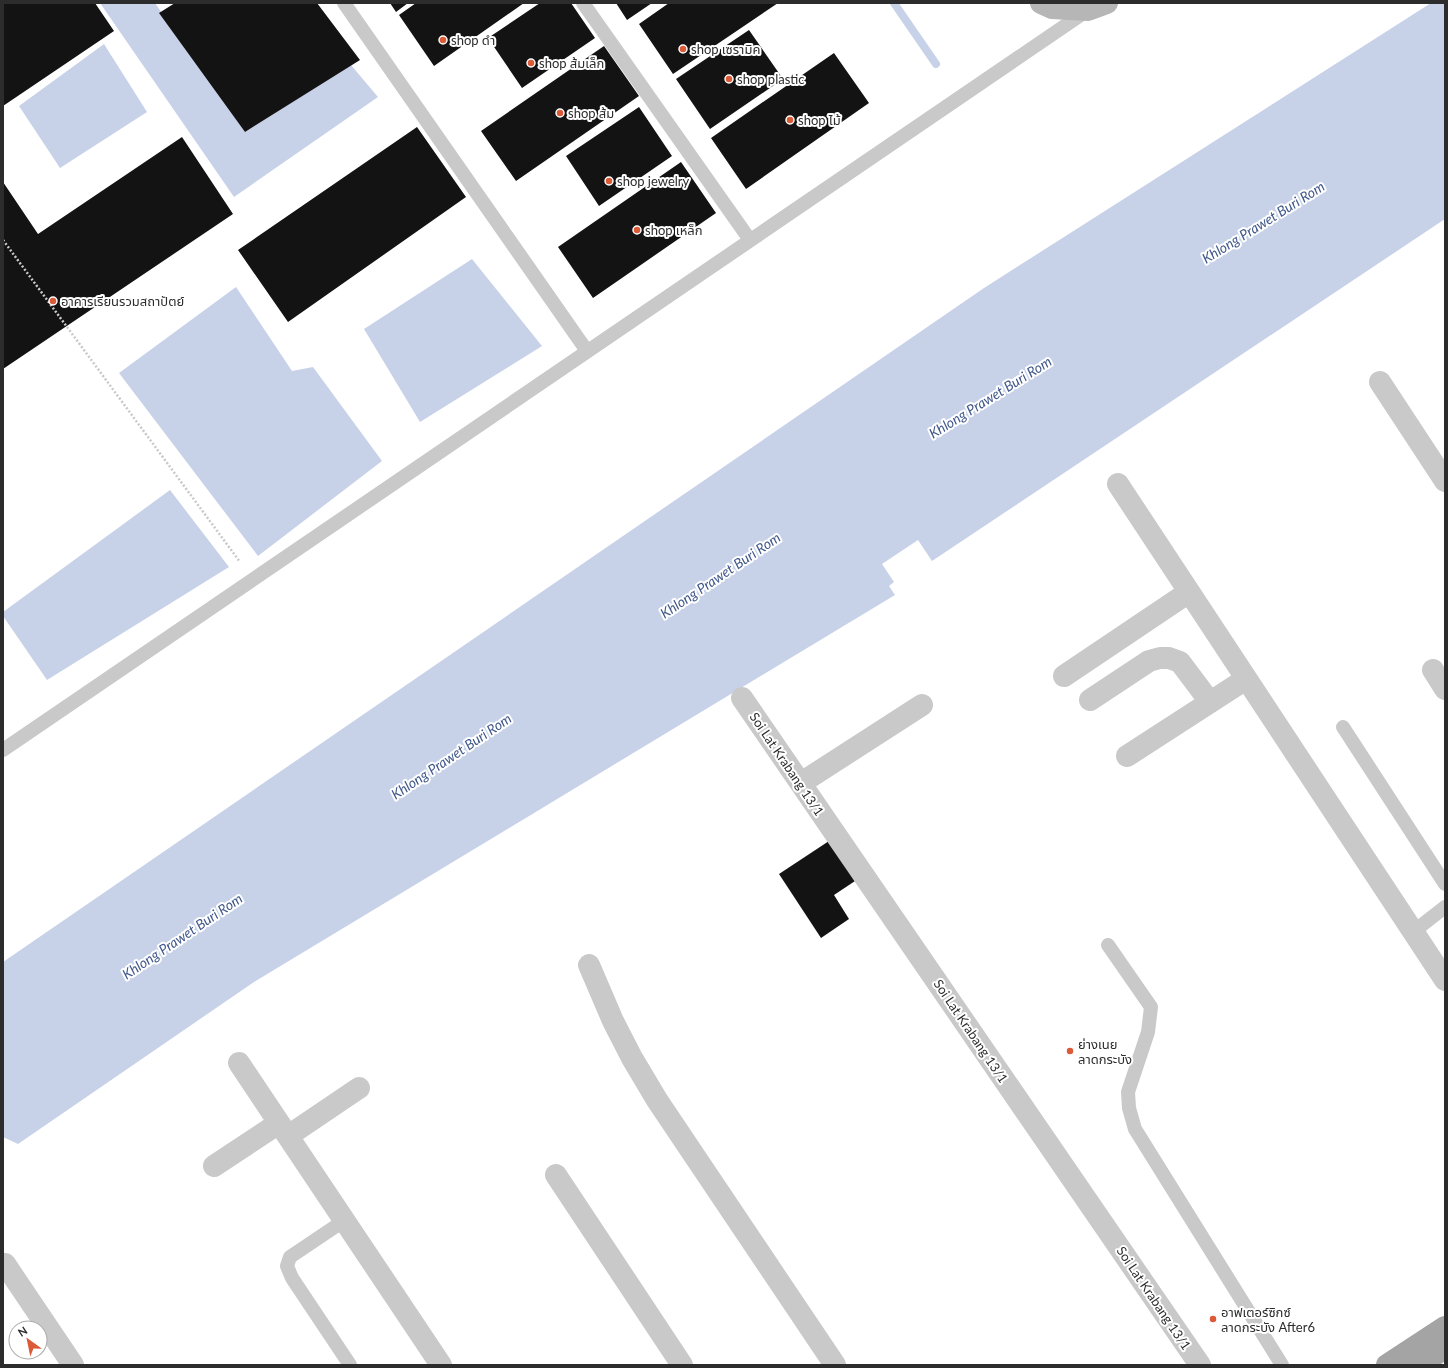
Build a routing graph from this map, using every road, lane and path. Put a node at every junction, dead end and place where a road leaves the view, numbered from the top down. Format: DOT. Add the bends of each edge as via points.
graph roads {
  1 [pos="344,3"];
  2 [pos="583,3"];
  3 [pos="1041,3"];
  4 [pos="1097,7"];
  5 [pos="3,240"];
  6 [pos="750,240"];
  7 [pos="587,351"];
  8 [pos="1380,382"];
  9 [pos="1445,481"];
  10 [pos="1118,484"];
  11 [pos="253,579"];
  12 [pos="1189,592"];
  13 [pos="1434,670"];
  14 [pos="1064,676"];
  15 [pos="1246,679"];
  16 [pos="1445,689"];
  17 [pos="742,698"];
  18 [pos="1090,700"];
  19 [pos="1210,702"];
  20 [pos="922,705"];
  21 [pos="1343,727"];
  22 [pos="3,750"];
  23 [pos="1127,756"];
  24 [pos="800,783"];
  25 [pos="1445,884"];
  26 [pos="1445,907"];
  27 [pos="1413,932"];
  28 [pos="1108,945"];
  29 [pos="589,965"];
  30 [pos="1445,980"];
  31 [pos="239,1062"];
  32 [pos="359,1088"];
  33 [pos="284,1129"];
  34 [pos="214,1166"];
  35 [pos="556,1176"];
  36 [pos="345,1220"];
  37 [pos="5,1264"];
  38 [pos="1445,1327"];
  39 [pos="1445,1348"];
  40 [pos="73,1365"];
  41 [pos="350,1365"];
  42 [pos="441,1365"];
  43 [pos="682,1365"];
  44 [pos="835,1365"];
  45 [pos="1200,1365"];
  46 [pos="1282,1365"];
  47 [pos="1387,1365"];
  48 [pos="1420,1365"];
  1 -- 7 [label="lane"];
  2 -- 6 [label="lane"];
  3 -- 4 [label="main road" via="1052,8"];
  4 -- 6 [label="lane"];
  5 -- 11 [label="path"];
  6 -- 7 [label="lane"];
  7 -- 11 [label="lane"];
  8 -- 9 [label="street"];
  10 -- 12 [label="street"];
  11 -- 22 [label="lane"];
  12 -- 14 [label="street"];
  12 -- 15 [label="street"];
  13 -- 16 [label="street"];
  15 -- 19 [label="street"];
  15 -- 27 [label="street"];
  17 -- 24 [label="street, Soi Lat Krabang 13/1"];
  18 -- 19 [label="street" via="1149,661 1169,658 1180,662"];
  19 -- 23 [label="street"];
  20 -- 24 [label="street"];
  21 -- 25 [label="lane"];
  24 -- 45 [label="street, Soi Lat Krabang 13/1"];
  26 -- 27 [label="lane"];
  27 -- 30 [label="street"];
  28 -- 46 [label="lane" via="1151,1007 1148,1032 1128,1092 1128,1108 1135,1129"];
  29 -- 44 [label="street" via="619,1033 657,1100"];
  31 -- 33 [label="street"];
  32 -- 33 [label="street"];
  33 -- 34 [label="street"];
  33 -- 36 [label="street"];
  35 -- 43 [label="street"];
  36 -- 41 [label="lane" via="290,1257 288,1266 292,1278"];
  36 -- 42 [label="street"];
  37 -- 40 [label="street"];
  38 -- 47 [label="main road"];
  39 -- 48 [label="main road"];
}
